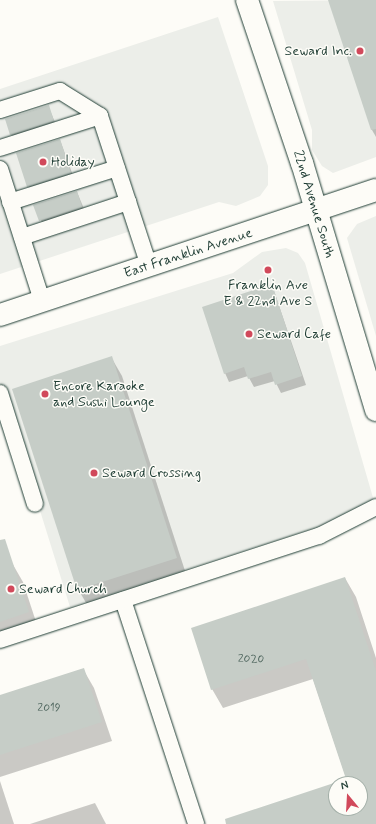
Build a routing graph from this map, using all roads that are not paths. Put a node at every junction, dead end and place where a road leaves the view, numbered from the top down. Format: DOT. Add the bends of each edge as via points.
graph roads {
  1 [pos="247,0"];
  2 [pos="0,110"];
  3 [pos="100,116"];
  4 [pos="0,148"];
  5 [pos="117,168"];
  6 [pos="0,169"];
  7 [pos="376,190"];
  8 [pos="10,202"];
  9 [pos="128,202"];
  10 [pos="316,210"];
  11 [pos="22,237"];
  12 [pos="149,266"];
  13 [pos="42,301"];
  14 [pos="0,315"];
  15 [pos="0,393"];
  16 [pos="376,410"];
  17 [pos="35,504"];
  18 [pos="376,507"];
  19 [pos="123,600"];
  20 [pos="0,640"];
  21 [pos="196,824"];
  1 -- 10 [label="street, 22nd Avenue South"];
  2 -- 3 [label="lane" via="60,91"];
  3 -- 4 [label="lane"];
  3 -- 5 [label="lane"];
  5 -- 8 [label="lane"];
  5 -- 9 [label="lane"];
  6 -- 8 [label="lane"];
  7 -- 10 [label="street, East Franklin Avenue"];
  8 -- 11 [label="lane"];
  9 -- 11 [label="lane"];
  9 -- 12 [label="lane"];
  10 -- 12 [label="street, East Franklin Avenue"];
  10 -- 16 [label="street, 22nd Avenue South"];
  11 -- 13 [label="lane"];
  12 -- 13 [label="street, East Franklin Avenue"];
  13 -- 14 [label="street, East Franklin Avenue"];
  15 -- 17 [label="lane"];
  18 -- 19 [label="lane" via="319,536"];
  19 -- 20 [label="lane"];
  19 -- 21 [label="lane"];
}
